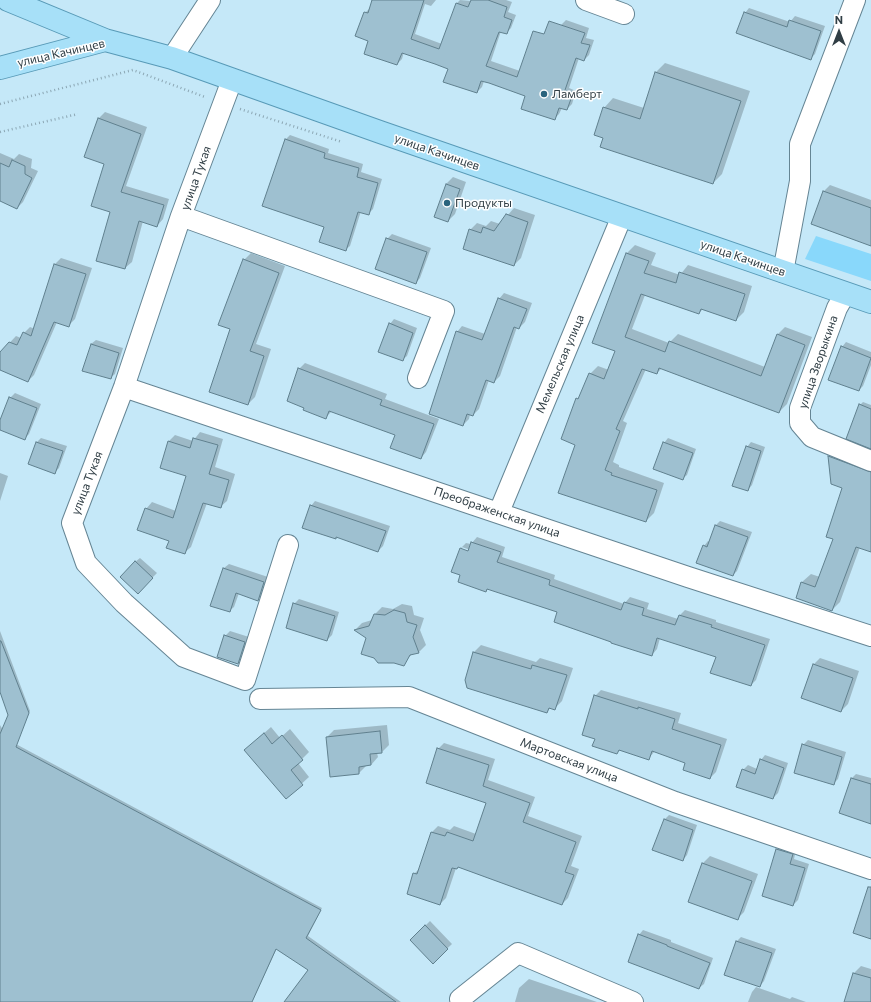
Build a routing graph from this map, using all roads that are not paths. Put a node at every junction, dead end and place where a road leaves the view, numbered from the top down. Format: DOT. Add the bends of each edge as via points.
graph roads {
  1 [pos="8,0"];
  2 [pos="210,0"];
  3 [pos="586,0"];
  4 [pos="856,0"];
  5 [pos="624,14"];
  6 [pos="105,40"];
  7 [pos="172,58"];
  8 [pos="0,68"];
  9 [pos="232,80"];
  10 [pos="182,216"];
  11 [pos="622,216"];
  12 [pos="783,272"];
  13 [pos="845,294"];
  14 [pos="871,302"];
  15 [pos="418,378"];
  16 [pos="124,387"];
  17 [pos="871,461"];
  18 [pos="498,512"];
  19 [pos="288,545"];
  20 [pos="871,636"];
  21 [pos="260,699"];
  22 [pos="871,869"];
  23 [pos="462,1002"];
  24 [pos="633,1002"];
  1 -- 6 [label="main road"];
  2 -- 7 [label="street"];
  3 -- 5 [label="street"];
  4 -- 12 [label="street" via="800,144 800,181"];
  6 -- 7 [label="main road, улица Качинцев"];
  6 -- 8 [label="main road, улица Качинцев"];
  7 -- 9 [label="main road, улица Качинцев"];
  9 -- 10 [label="street, улица Тукая"];
  9 -- 11 [label="main road, улица Качинцев"];
  10 -- 15 [label="street" via="444,311"];
  10 -- 16 [label="street, улица Тукая"];
  11 -- 12 [label="main road, улица Качинцев"];
  11 -- 18 [label="street, Мемельская улица"];
  12 -- 13 [label="main road, улица Качинцев"];
  13 -- 14 [label="main road, улица Качинцев"];
  13 -- 17 [label="street, улица Зворыкина" via="837,308 800,408 800,422 812,437"];
  16 -- 18 [label="street, Преображенская улица"];
  16 -- 19 [label="street, улица Тукая" via="72,523 86,563 124,603 184,657 245,680"];
  18 -- 20 [label="street, Преображенская улица"];
  21 -- 22 [label="street, Мартовская улица" via="409,697 675,802"];
  23 -- 24 [label="street" via="460,999 518,953"];
}
